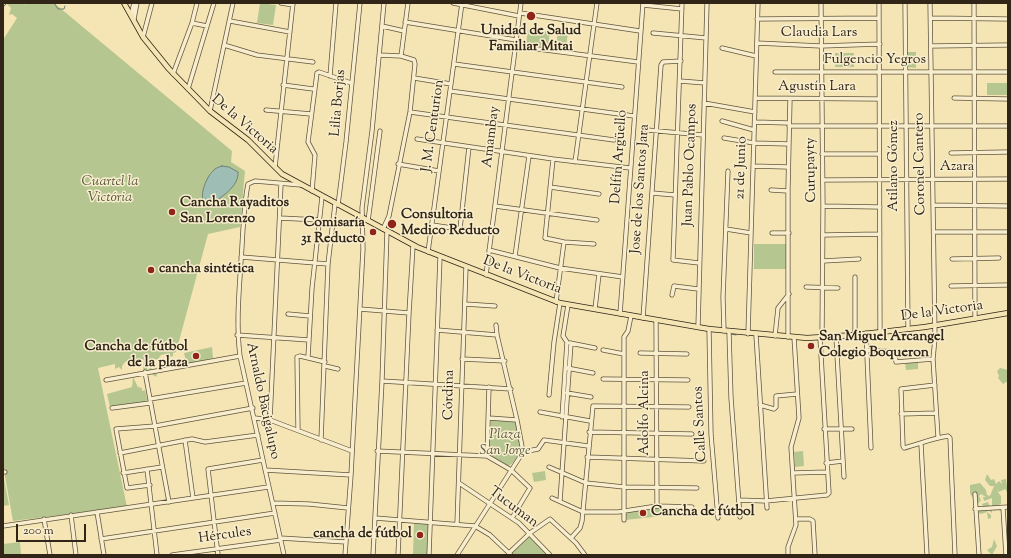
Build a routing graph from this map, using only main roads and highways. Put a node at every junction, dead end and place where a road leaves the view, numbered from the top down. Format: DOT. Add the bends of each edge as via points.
graph roads {
  1 [pos="124,3"];
  2 [pos="1008,313"];
  1 -- 2 [label="main road, De la Victoria" via="143,37 173,74 210,111 248,140 294,183 413,246 558,302 698,328 756,335 821,338 908,329"];
}
